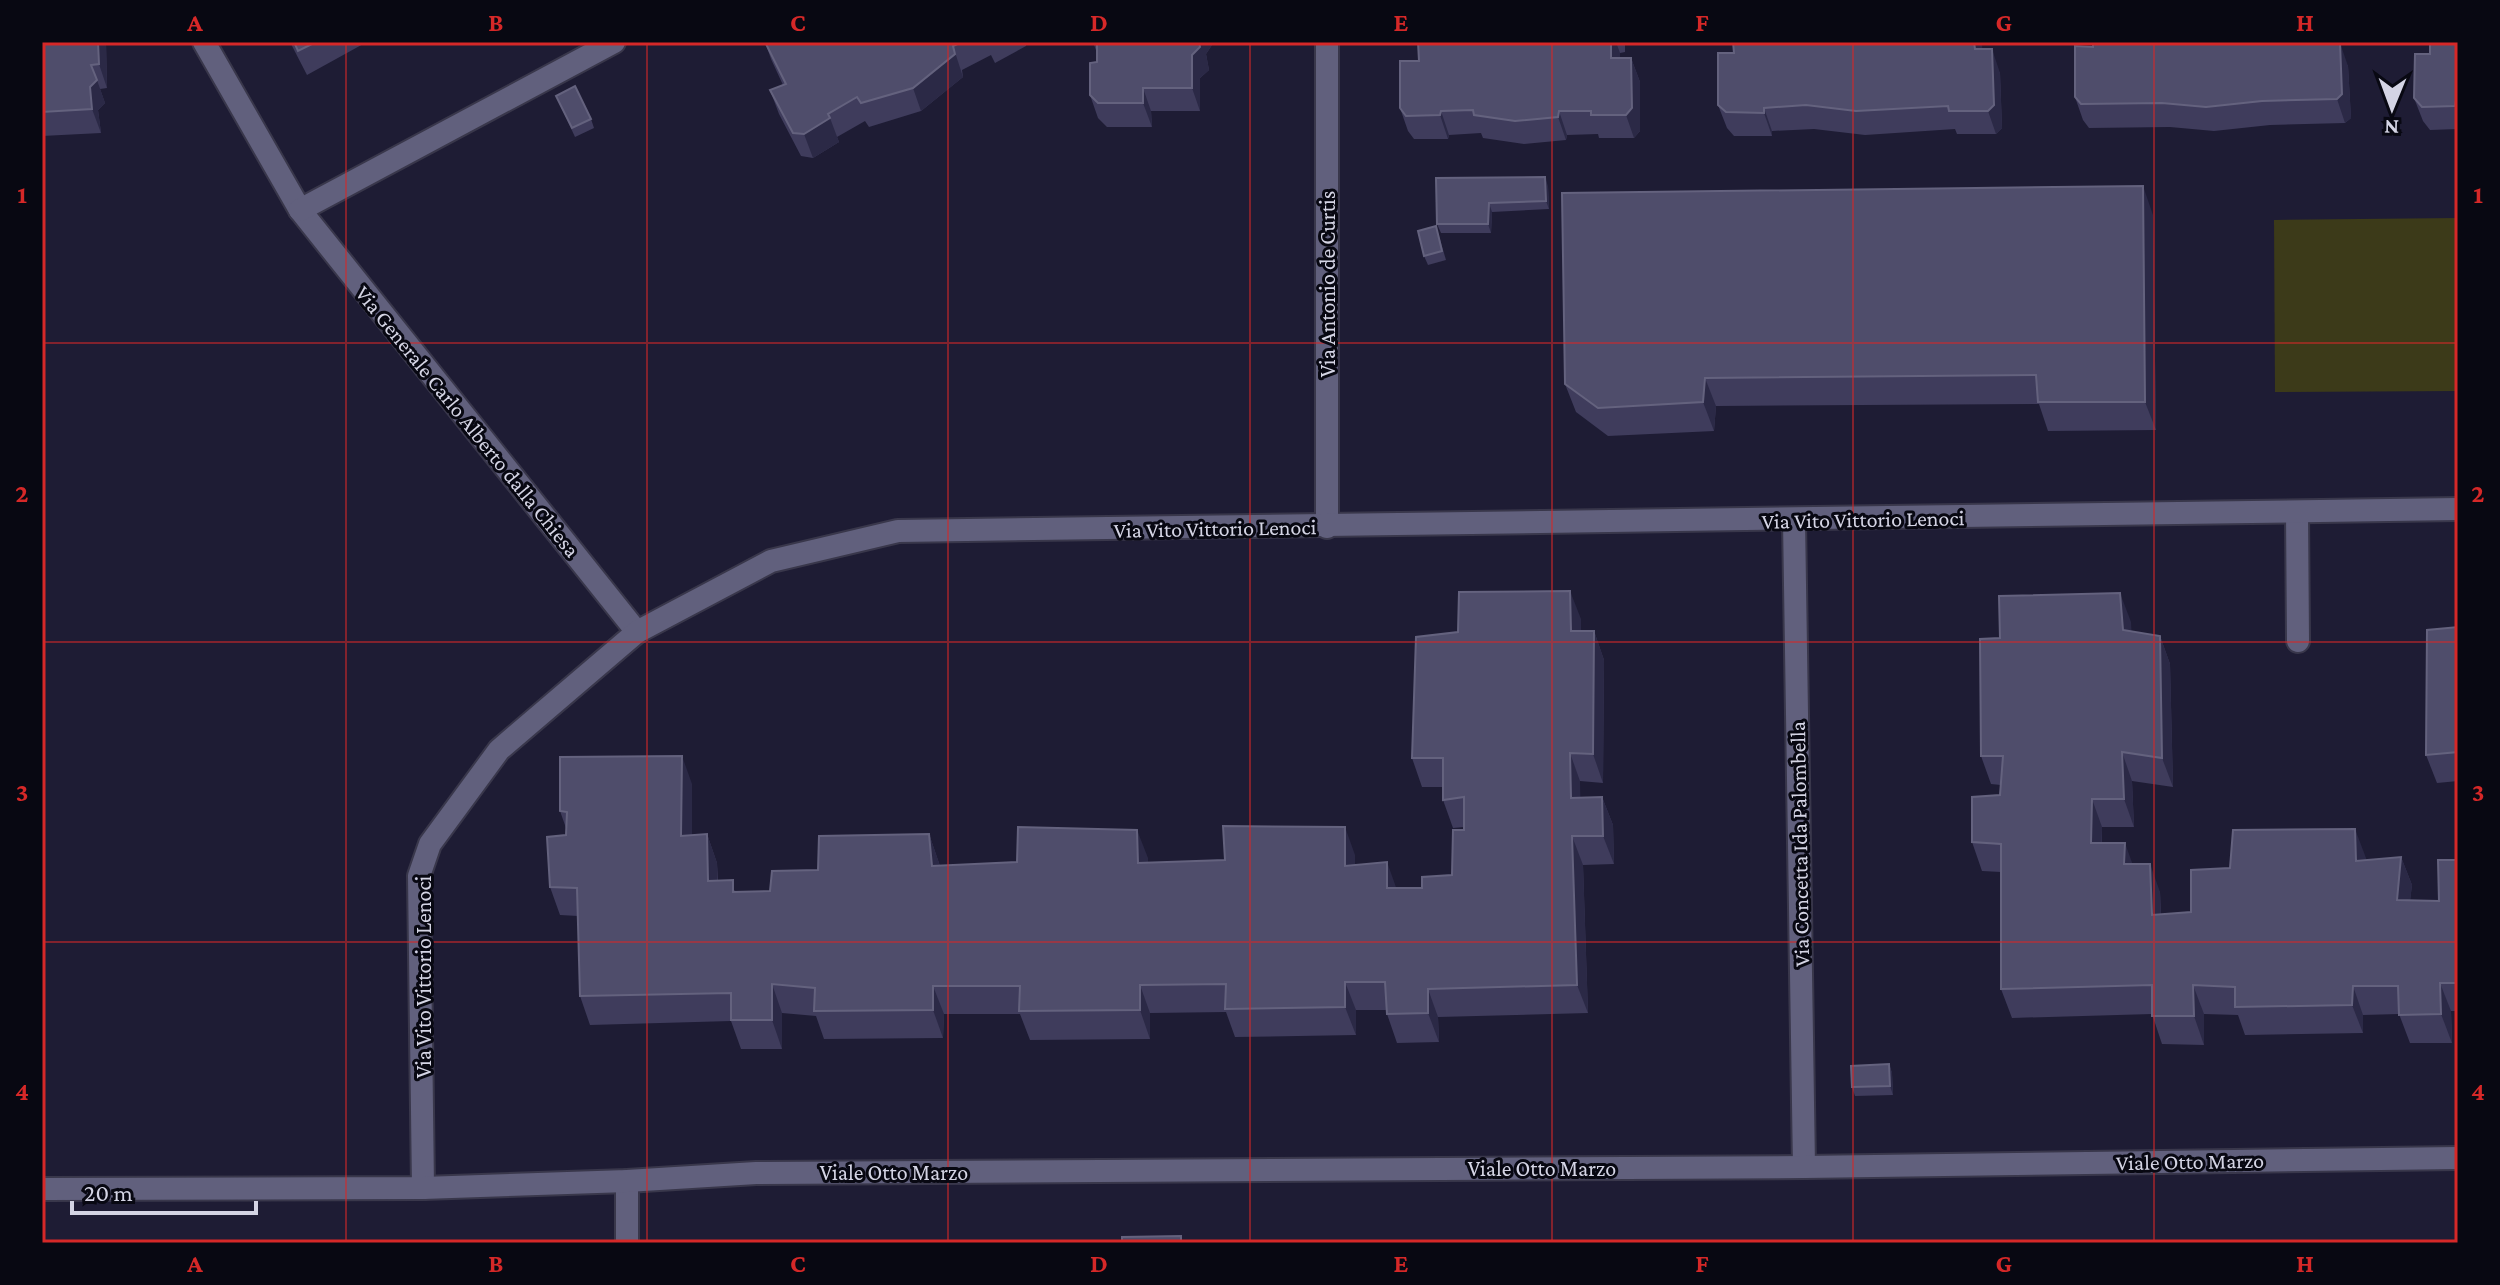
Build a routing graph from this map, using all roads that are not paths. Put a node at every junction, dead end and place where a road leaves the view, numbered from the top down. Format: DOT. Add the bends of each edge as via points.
graph roads {
  1 [pos="204,42"];
  2 [pos="614,42"];
  3 [pos="1327,42"];
  4 [pos="300,210"];
  5 [pos="2458,509"];
  6 [pos="2297,512"];
  7 [pos="1794,520"];
  8 [pos="1327,527"];
  9 [pos="637,632"];
  10 [pos="2298,641"];
  11 [pos="2458,1158"];
  12 [pos="1804,1167"];
  13 [pos="627,1181"];
  14 [pos="423,1188"];
  15 [pos="42,1189"];
  16 [pos="627,1243"];
  1 -- 4 [label="street, Via Generale Carlo Alberto dalla Chiesa"];
  2 -- 4 [label="street"];
  3 -- 8 [label="street, Via Antonio de Curtis"];
  4 -- 9 [label="street, Via Generale Carlo Alberto dalla Chiesa"];
  5 -- 6 [label="street, Via Vito Vittorio Lenoci"];
  6 -- 7 [label="street, Via Vito Vittorio Lenoci"];
  6 -- 10 [label="street"];
  7 -- 8 [label="street, Via Vito Vittorio Lenoci"];
  7 -- 12 [label="street, Via Concetta Ida Palombella"];
  8 -- 9 [label="street, Via Vito Vittorio Lenoci" via="898,531 771,561"];
  9 -- 14 [label="street, Via Vito Vittorio Lenoci" via="499,750 430,844 419,876"];
  11 -- 12 [label="street, Viale Otto Marzo"];
  12 -- 13 [label="street, Viale Otto Marzo" via="772,1173"];
  13 -- 14 [label="street, Viale Otto Marzo"];
  13 -- 16 [label="street"];
  14 -- 15 [label="street, Viale Otto Marzo"];
}
